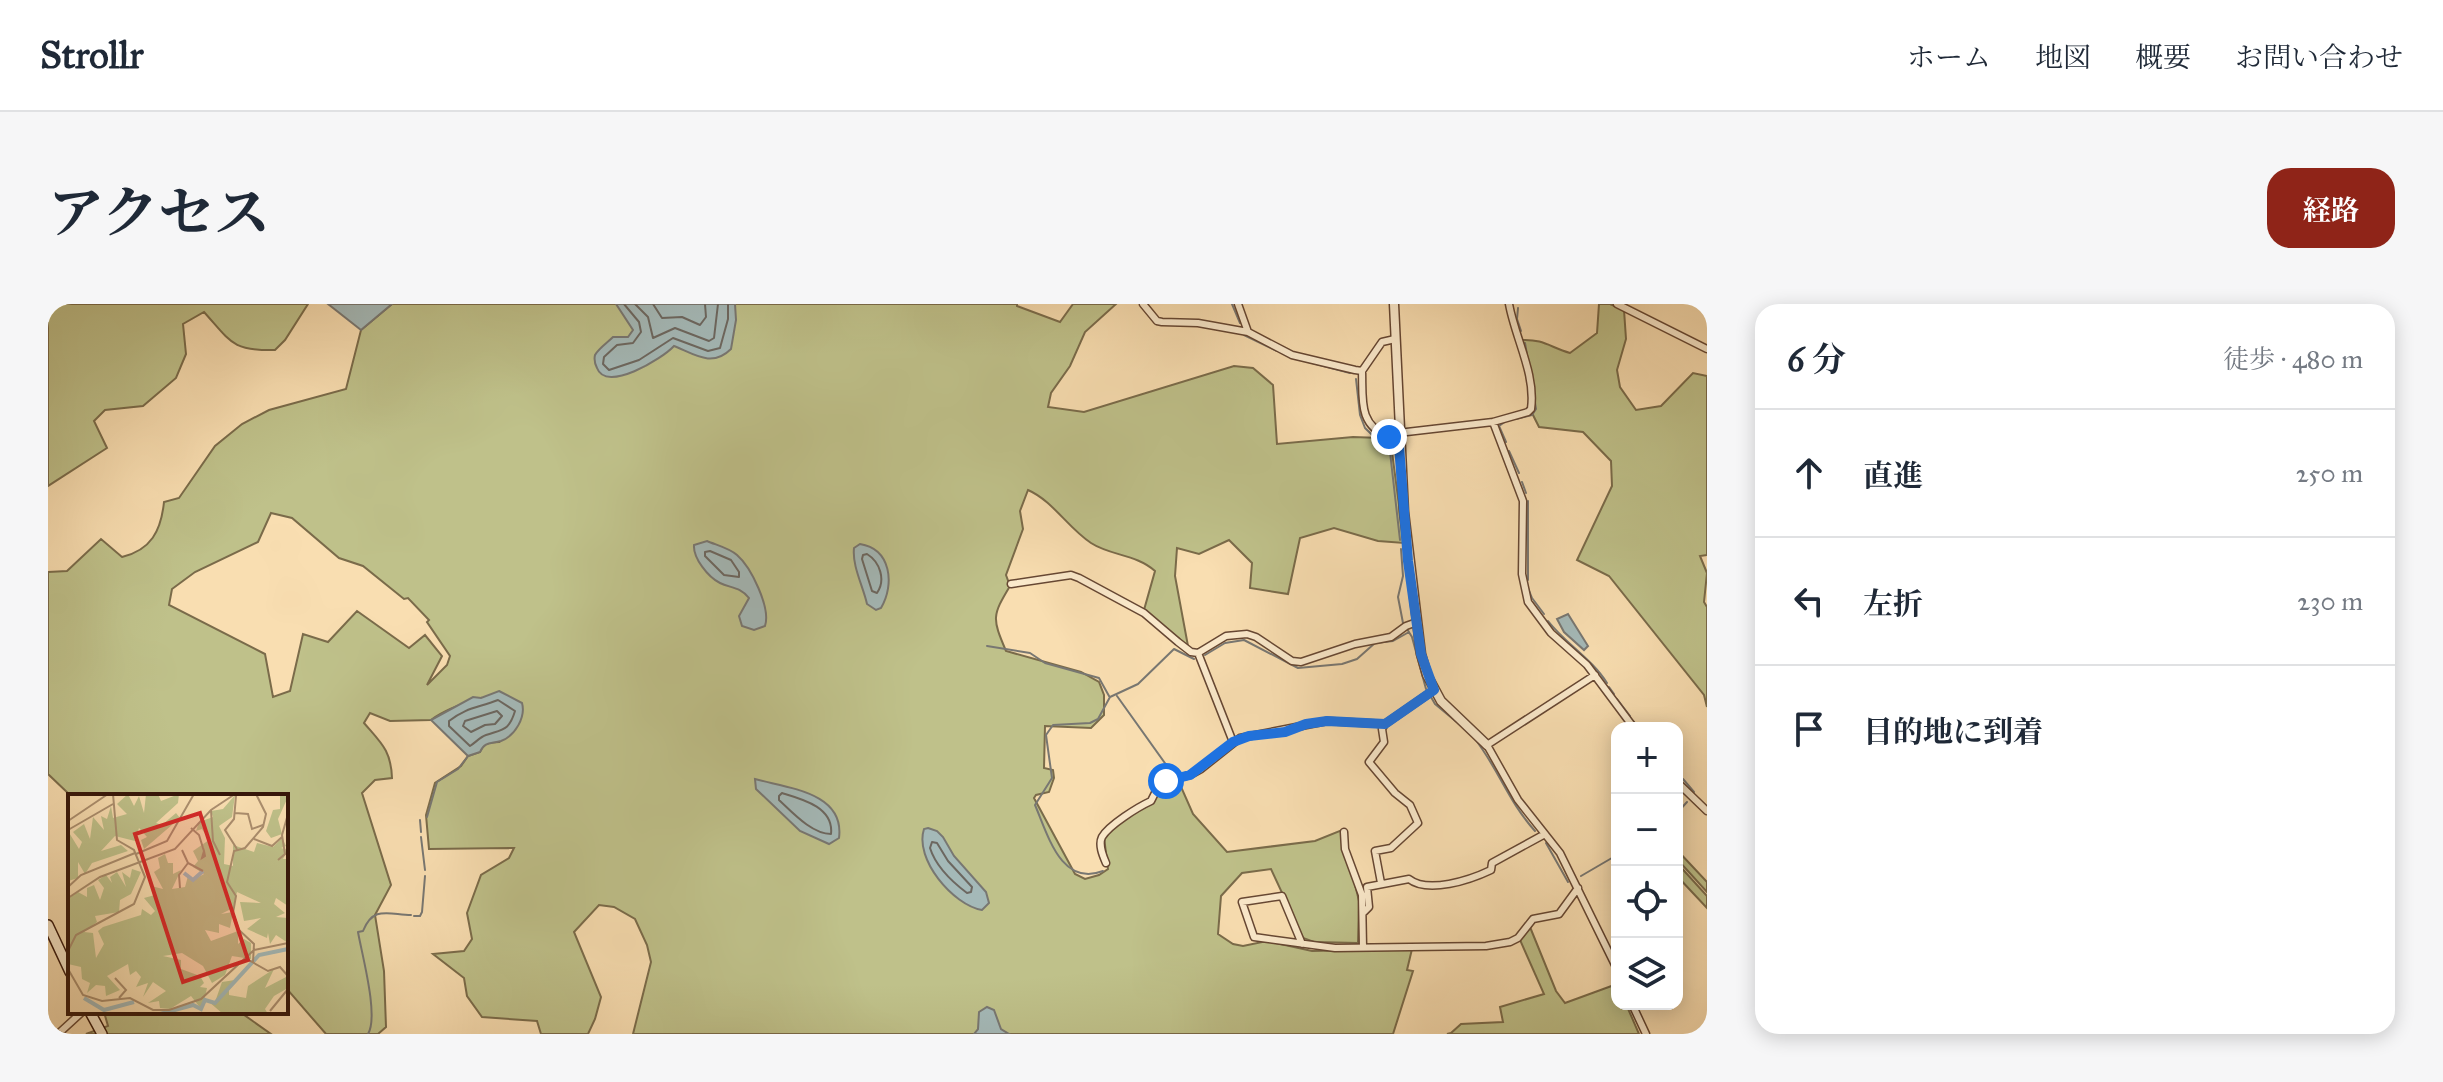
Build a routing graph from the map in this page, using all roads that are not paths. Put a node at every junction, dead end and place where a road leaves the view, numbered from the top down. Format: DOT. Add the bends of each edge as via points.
graph roads {
  1 [pos="1143,304"];
  2 [pos="1238,304"];
  3 [pos="1394,304"];
  4 [pos="1510,304"];
  5 [pos="1617,304"];
  6 [pos="1248,332"];
  7 [pos="1395,339"];
  8 [pos="1707,349"];
  9 [pos="1362,371"];
  10 [pos="1493,422"];
  11 [pos="1398,433"];
  12 [pos="1011,584"];
  13 [pos="1417,622"];
  14 [pos="1198,653"];
  15 [pos="1595,675"];
  16 [pos="1434,690"];
  17 [pos="1630,722"];
  18 [pos="1385,724"];
  19 [pos="1233,742"];
  20 [pos="1487,745"];
  21 [pos="1683,788"];
  22 [pos="1707,811"];
  23 [pos="1344,832"];
  24 [pos="1545,834"];
  25 [pos="1106,863"];
  26 [pos="1381,883"];
  27 [pos="1578,888"];
  28 [pos="1363,913"];
  29 [pos="48,925"];
  30 [pos="1302,944"];
  31 [pos="1363,947"];
  32 [pos="1611,957"];
  33 [pos="68,968"];
  34 [pos="1635,1010"];
  35 [pos="80,1014"];
  36 [pos="91,1014"];
  37 [pos="58,1034"];
  38 [pos="102,1034"];
  39 [pos="1646,1034"];
  1 -- 6 [label="street" via="1160,322"];
  2 -- 6 [label="street"];
  3 -- 7 [label="street"];
  4 -- 10 [label="street" via="1531,409"];
  5 -- 8 [label="street"];
  6 -- 9 [label="street" via="1292,355"];
  7 -- 9 [label="street" via="1382,342"];
  7 -- 11 [label="street"];
  9 -- 11 [label="street" via="1363,405 1371,428 1389,437"];
  10 -- 11 [label="street"];
  10 -- 15 [label="street" via="1523,501 1523,591 1551,633"];
  11 -- 13 [label="street"];
  12 -- 14 [label="street" via="1071,575 1144,613"];
  13 -- 14 [label="street" via="1391,637 1301,662 1243,634 1226,636"];
  13 -- 16 [label="street"];
  14 -- 19 [label="street"];
  15 -- 17 [label="street"];
  15 -- 20 [label="street"];
  16 -- 18 [label="street"];
  16 -- 20 [label="street"];
  18 -- 19 [label="street" via="1327,721"];
  18 -- 26 [label="street" via="1384,742 1369,762 1410,805 1418,823 1391,848 1375,851"];
  19 -- 25 [label="street" via="1201,769 1166,781 1151,801 1136,806 1102,836"];
  20 -- 24 [label="street" via="1518,800"];
  21 -- 22 [label="street"];
  23 -- 28 [label="street"];
  24 -- 26 [label="street" via="1472,879 1450,884 1416,885 1409,879"];
  24 -- 27 [label="street"];
  26 -- 28 [label="street" via="1367,887 1369,907"];
  27 -- 31 [label="street" via="1559,914 1533,919 1510,942"];
  27 -- 32 [label="street"];
  28 -- 31 [label="street"];
  29 -- 33 [label="main road"];
  30 -- 30 [label="street" via="1254,937 1242,902 1282,896"];
  30 -- 31 [label="street"];
  34 -- 39 [label="street"];
  35 -- 37 [label="street"];
  36 -- 38 [label="main road"];
}
